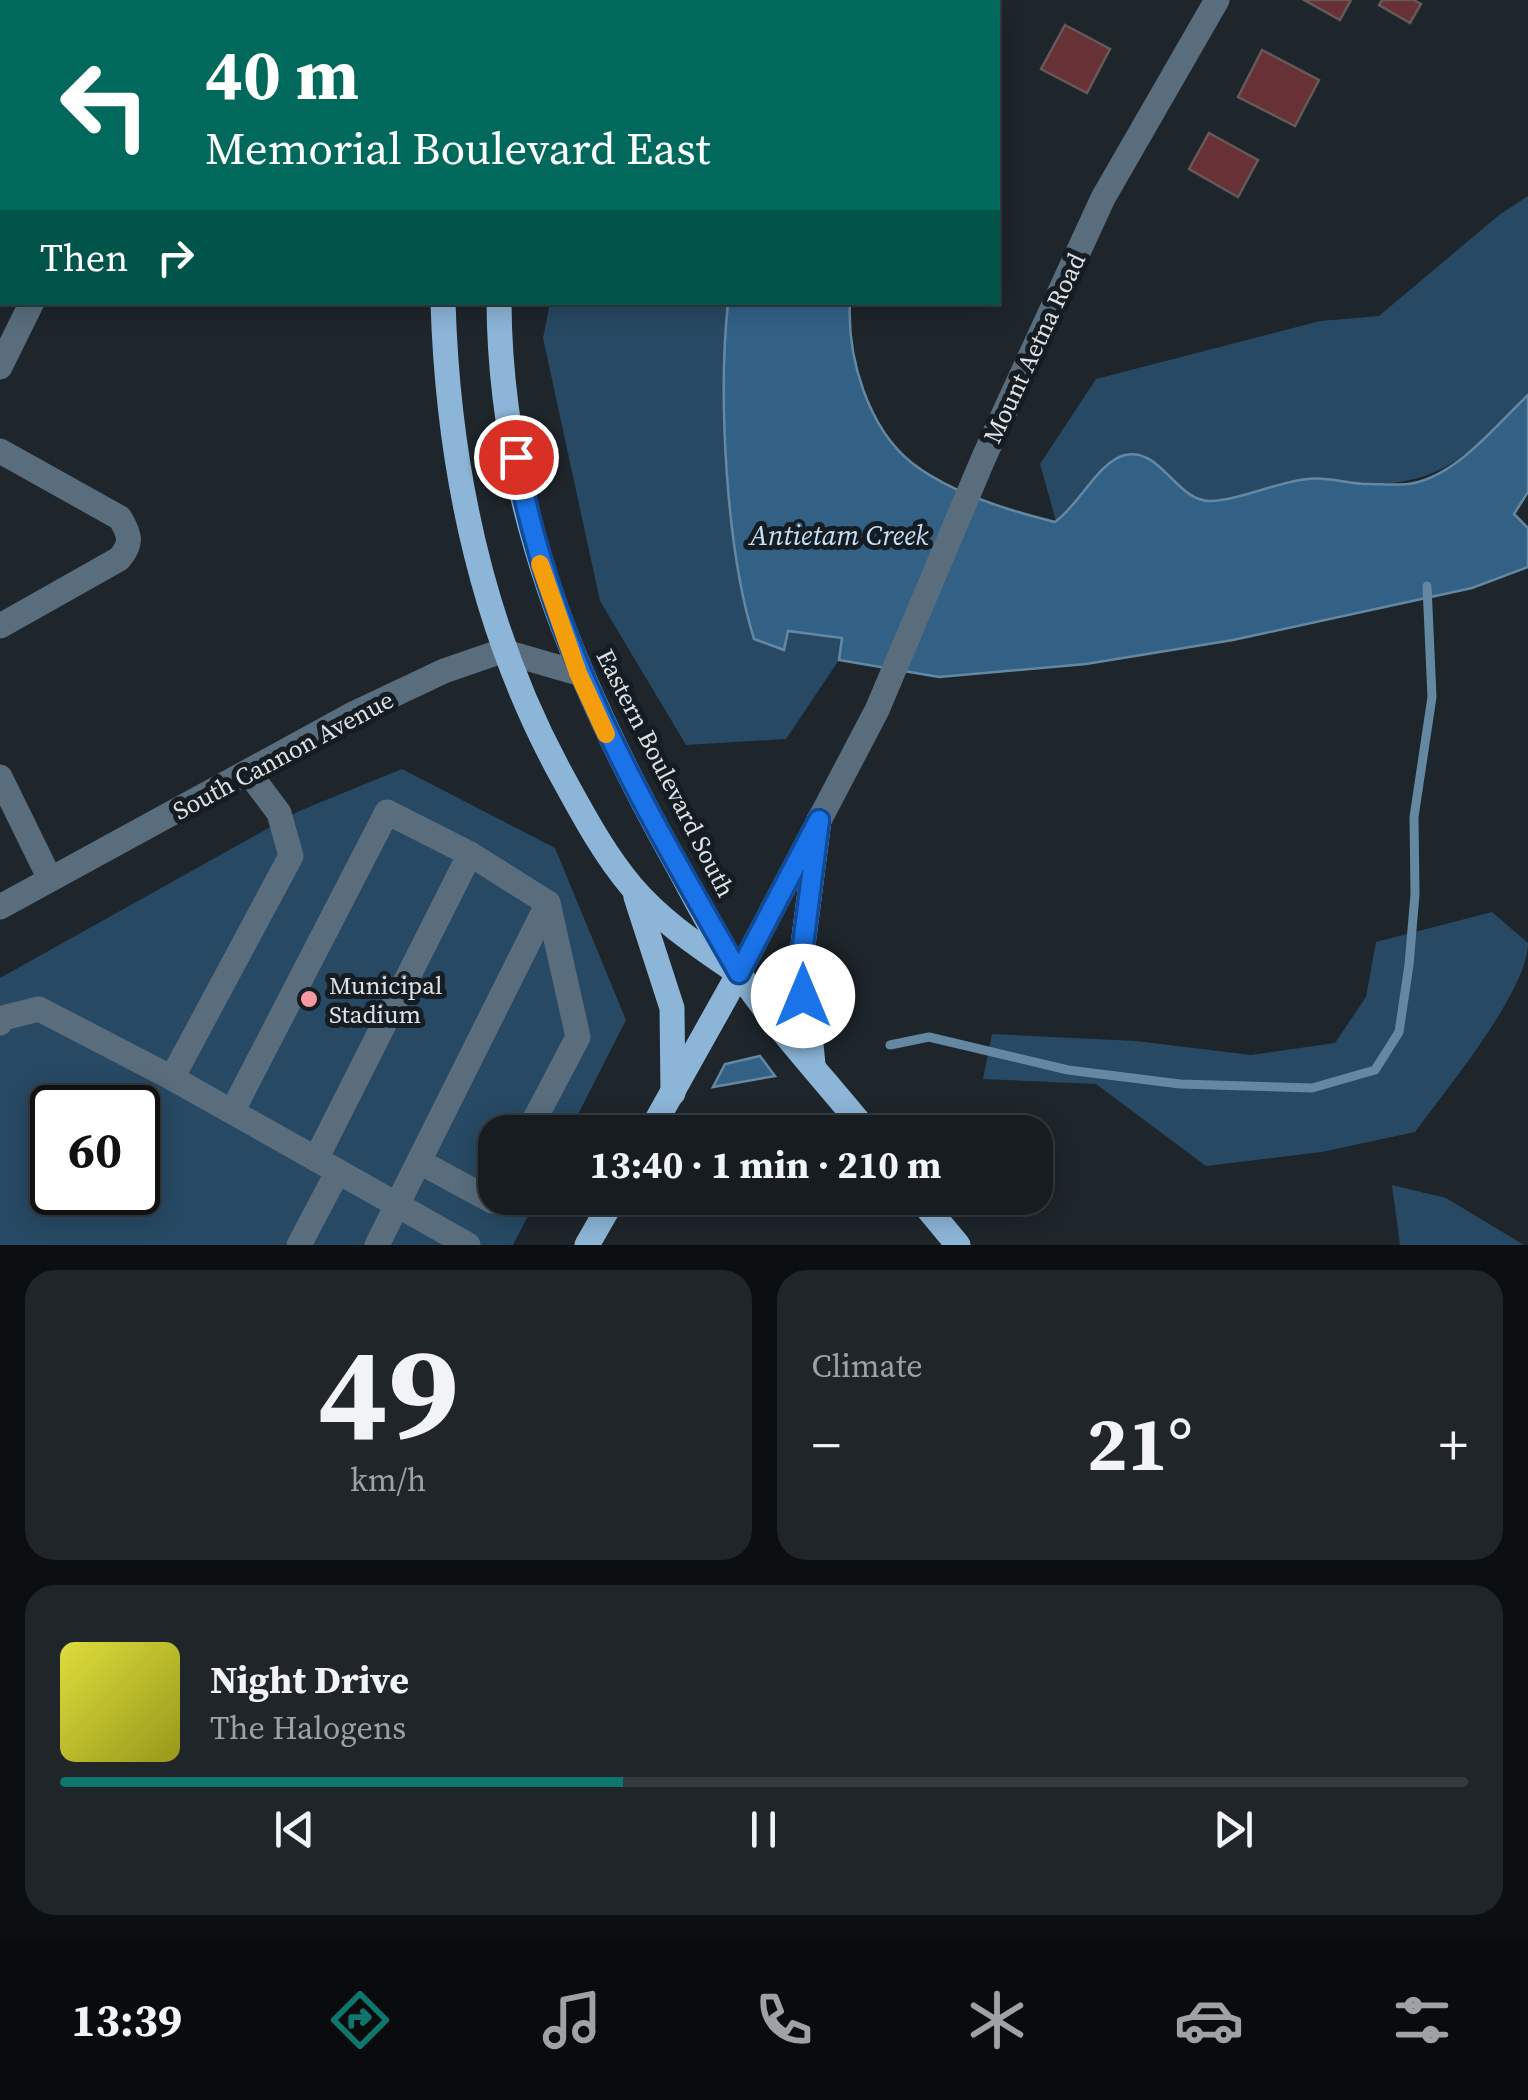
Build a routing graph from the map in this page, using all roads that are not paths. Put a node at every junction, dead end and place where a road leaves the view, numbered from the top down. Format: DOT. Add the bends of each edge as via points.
graph roads {
  1 [pos="1217,0"];
  2 [pos="31,305"];
  3 [pos="443,305"];
  4 [pos="500,305"];
  5 [pos="0,367"];
  6 [pos="0,451"];
  7 [pos="0,626"];
  8 [pos="502,651"];
  9 [pos="578,673"];
  10 [pos="248,773"];
  11 [pos="0,776"];
  12 [pos="819,820"];
  13 [pos="470,854"];
  14 [pos="50,879"];
  15 [pos="632,888"];
  16 [pos="548,903"];
  17 [pos="0,907"];
  18 [pos="739,973"];
  19 [pos="1,1020"];
  20 [pos="813,1065"];
  21 [pos="172,1078"];
  22 [pos="672,1093"];
  23 [pos="233,1110"];
  24 [pos="537,1115"];
  25 [pos="660,1115"];
  26 [pos="853,1115"];
  27 [pos="420,1162"];
  28 [pos="327,1166"];
  29 [pos="478,1193"];
  30 [pos="398,1206"];
  31 [pos="604,1215"];
  32 [pos="934,1215"];
  33 [pos="299,1245"];
  34 [pos="377,1245"];
  35 [pos="468,1245"];
  36 [pos="587,1245"];
  37 [pos="958,1245"];
  1 -- 12 [label="street, Mount Aetna Road" via="1103,198 877,710"];
  2 -- 5 [label="street"];
  3 -- 8 [label="main road, Eastern Boulevard South" via="457,462"];
  4 -- 9 [label="main road, Eastern Boulevard South" via="530,535"];
  6 -- 7 [label="street" via="120,518 130,536 120,559"];
  8 -- 9 [label="street"];
  8 -- 10 [label="street, South Cannon Avenue" via="352,714"];
  8 -- 15 [label="main road, Eastern Boulevard South" via="592,832"];
  9 -- 18 [label="main road, Eastern Boulevard South"];
  10 -- 14 [label="street, South Cannon Avenue"];
  10 -- 21 [label="street" via="279,814 290,856"];
  11 -- 14 [label="street"];
  12 -- 18 [label="street, Mount Aetna Road"];
  12 -- 20 [label="main road" via="802,953"];
  13 -- 16 [label="street"];
  13 -- 23 [label="street" via="387,812"];
  13 -- 28 [label="street"];
  14 -- 17 [label="street, South Cannon Avenue"];
  15 -- 18 [label="main road, Eastern Boulevard South" via="677,931"];
  15 -- 22 [label="main road" via="672,1008"];
  16 -- 24 [label="street" via="578,1036"];
  16 -- 27 [label="street"];
  18 -- 20 [label="main road, Eastern Boulevard South"];
  18 -- 22 [label="main road"];
  19 -- 21 [label="street" via="38,1009"];
  20 -- 26 [label="main road, Eastern Boulevard South"];
  21 -- 23 [label="street"];
  22 -- 25 [label="main road"];
  23 -- 28 [label="street"];
  27 -- 29 [label="street"];
  27 -- 30 [label="street"];
  28 -- 30 [label="street"];
  28 -- 33 [label="street"];
  30 -- 34 [label="street"];
  30 -- 35 [label="street"];
  31 -- 36 [label="main road"];
  32 -- 37 [label="main road"];
}
